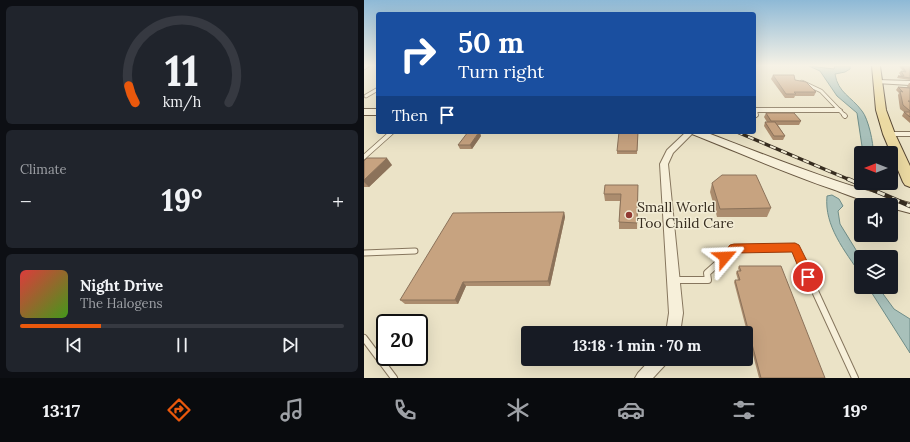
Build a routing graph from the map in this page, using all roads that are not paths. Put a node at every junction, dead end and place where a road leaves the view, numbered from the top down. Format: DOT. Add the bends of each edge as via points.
graph roads {
  1 [pos="809,84"];
  2 [pos="878,84"];
  3 [pos="376,90"];
  4 [pos="366,96"];
  5 [pos="839,110"];
  6 [pos="364,112"];
  7 [pos="376,112"];
  8 [pos="756,112"];
  9 [pos="845,116"];
  10 [pos="390,134"];
  11 [pos="688,134"];
  12 [pos="701,134"];
  13 [pos="889,134"];
  14 [pos="910,134"];
  15 [pos="364,157"];
  16 [pos="910,182"];
  17 [pos="910,208"];
  18 [pos="415,251"];
  19 [pos="364,253"];
  20 [pos="674,280"];
  21 [pos="674,326"];
  22 [pos="364,338"];
  23 [pos="654,366"];
  24 [pos="394,378"];
  25 [pos="643,378"];
  26 [pos="855,378"];
  1 -- 5 [label="lane" via="819,89"];
  2 -- 13 [label="main road" via="881,110"];
  3 -- 4 [label="lane"];
  5 -- 8 [label="street"];
  5 -- 9 [label="lane"];
  6 -- 7 [label="main road"];
  10 -- 15 [label="lane"];
  11 -- 20 [label="street" via="670,152 664,164"];
  12 -- 17 [label="main road" via="818,180"];
  13 -- 14 [label="street"];
  13 -- 16 [label="main road"];
  18 -- 19 [label="lane"];
  20 -- 21 [label="street"];
  20 -- 26 [label="lane" via="708,280 707,273 734,248 795,248"];
  22 -- 24 [label="lane"];
  23 -- 25 [label="street"];
}
